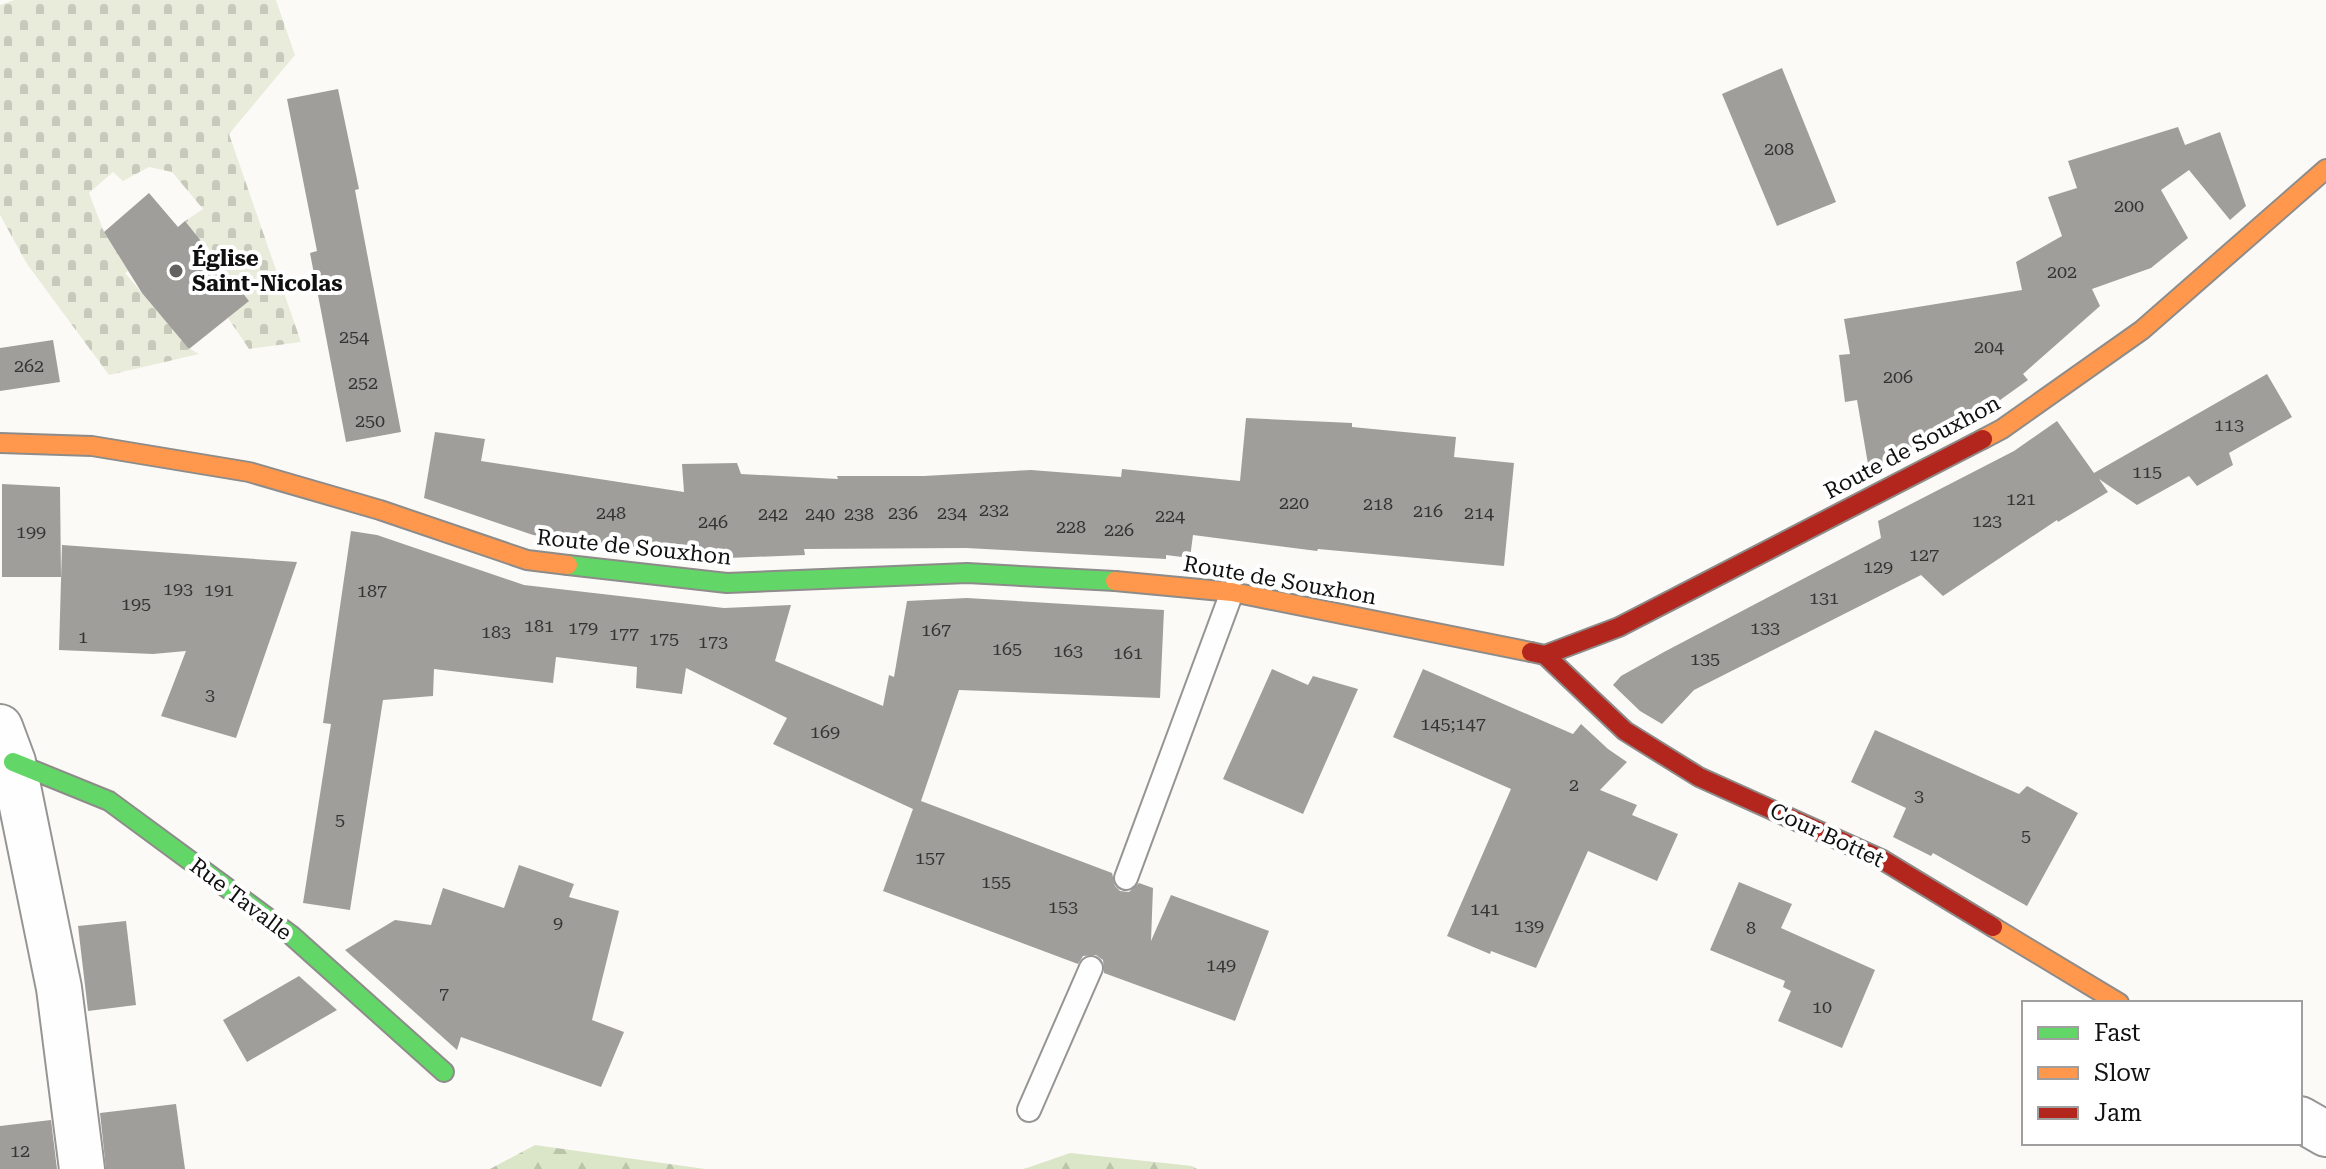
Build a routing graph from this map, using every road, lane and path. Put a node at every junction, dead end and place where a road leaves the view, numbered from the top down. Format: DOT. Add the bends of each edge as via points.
graph roads {
  1 [pos="2326,169"];
  2 [pos="0,443"];
  3 [pos="1232,592"];
  4 [pos="1545,655"];
  5 [pos="7,744"];
  6 [pos="1126,878"];
  7 [pos="1091,968"];
  8 [pos="2116,1001"];
  9 [pos="444,1072"];
  10 [pos="1029,1110"];
  11 [pos="2302,1120"];
  12 [pos="2326,1134"];
  13 [pos="82,1169"];
  1 -- 4 [label="street, Route de Souxhon" via="2142,330 2002,429 1619,627"];
  2 -- 3 [label="street, Route de Souxhon" via="92,446 249,472 527,560 727,583 967,573"];
  3 -- 4 [label="street, Route de Souxhon"];
  3 -- 6 [label="lane"];
  4 -- 8 [label="street, Cour Bottet" via="1625,731 1699,777 1881,859"];
  5 -- 9 [label="street, Rue Tavalle" via="109,801 291,935"];
  5 -- 13 [label="street, Rue Tavalle" via="59,988"];
  7 -- 10 [label="lane"];
  11 -- 12 [label="street"];
}
